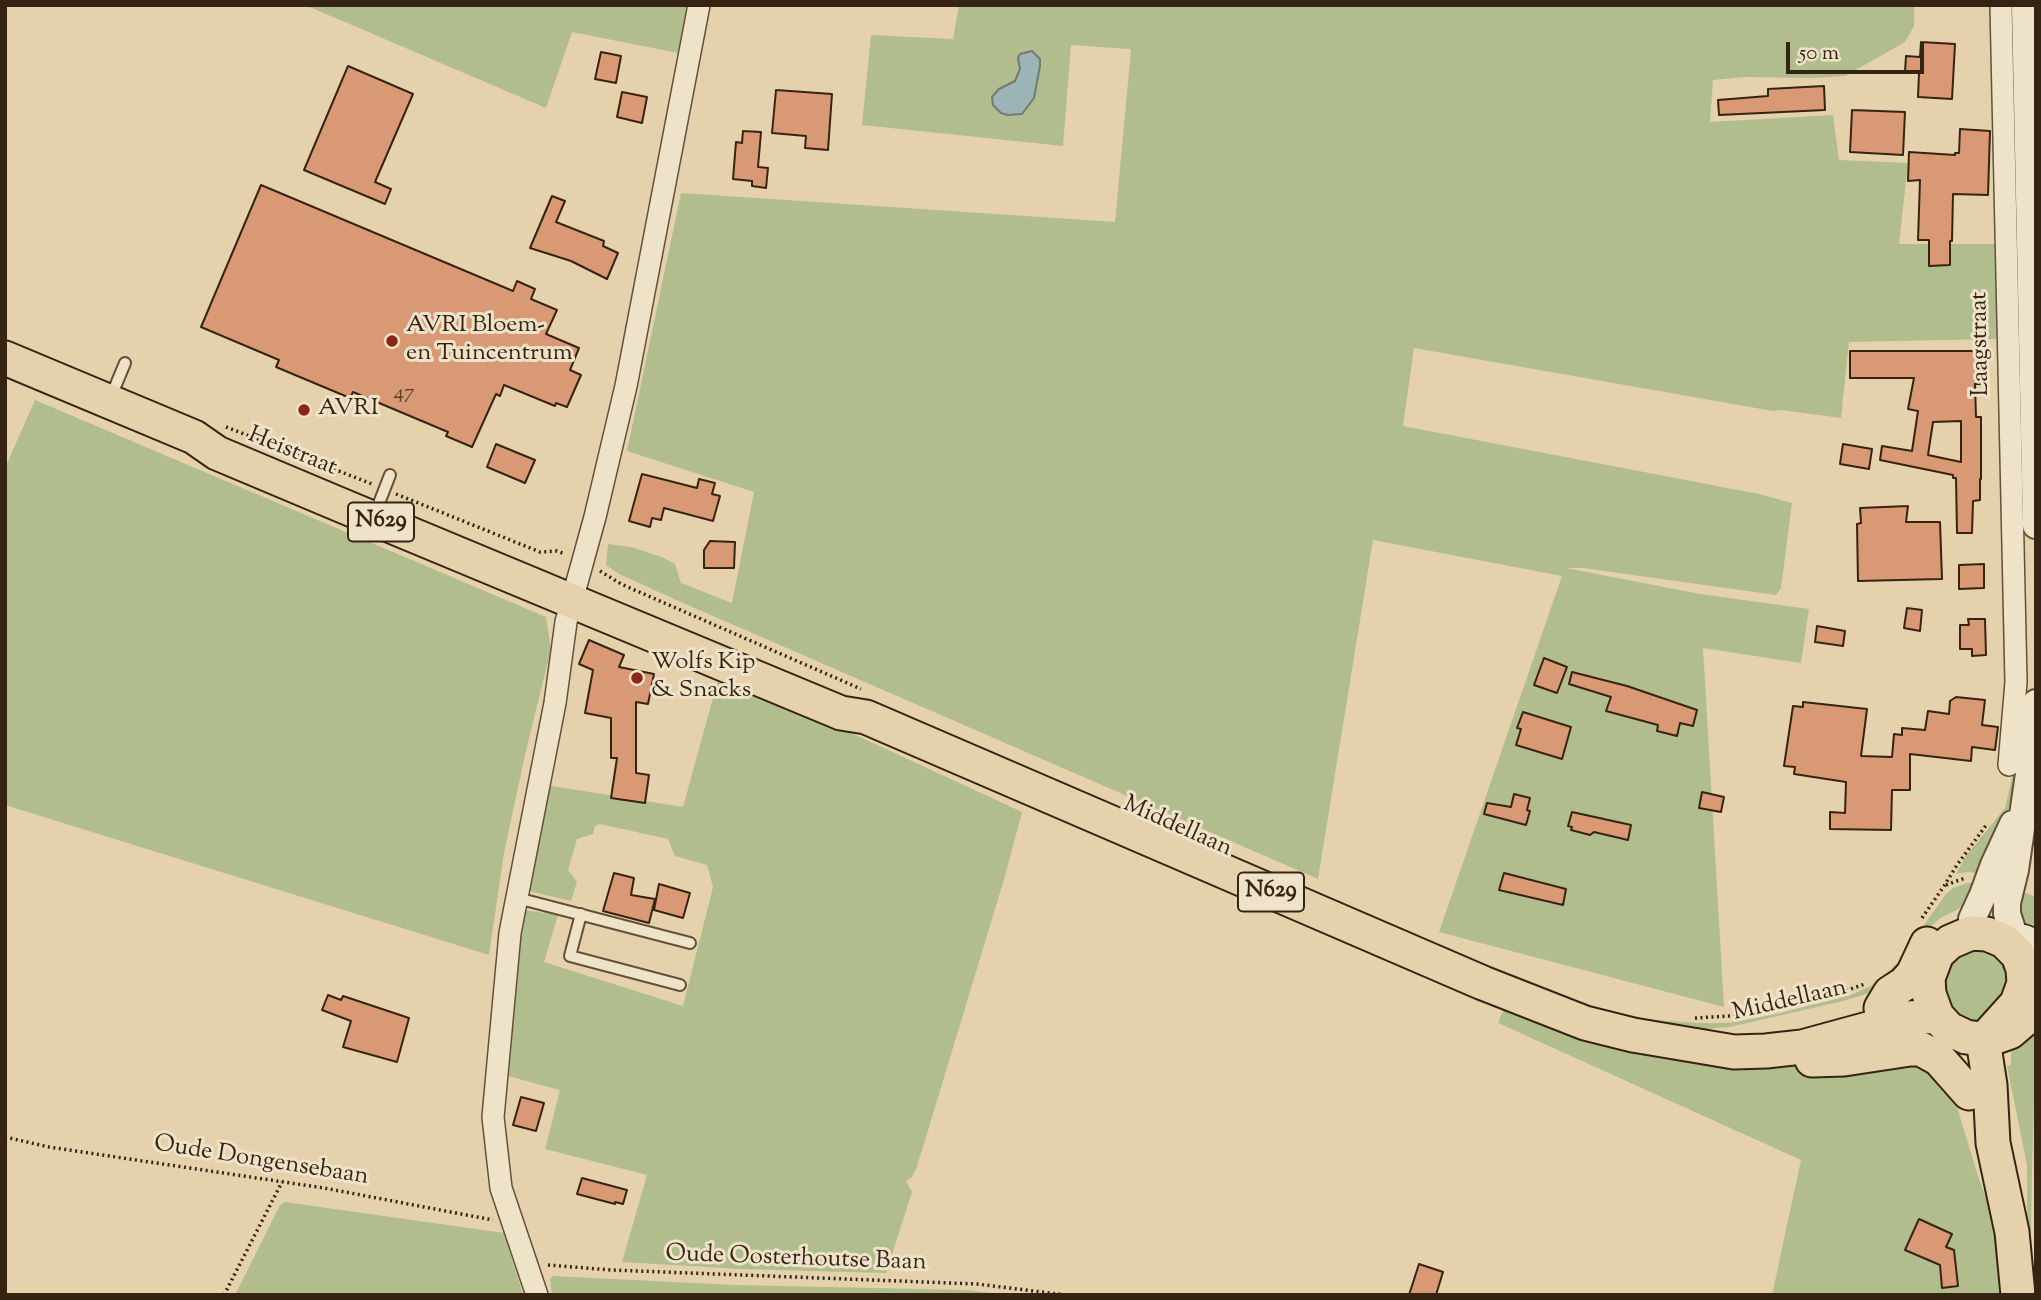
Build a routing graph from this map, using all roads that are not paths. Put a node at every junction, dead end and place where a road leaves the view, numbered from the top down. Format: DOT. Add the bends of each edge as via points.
graph roads {
  1 [pos="699,5"];
  2 [pos="2001,5"];
  3 [pos="2025,5"];
  4 [pos="5,358"];
  5 [pos="125,363"];
  6 [pos="110,402"];
  7 [pos="2036,525"];
  8 [pos="577,582"];
  9 [pos="2026,684"];
  10 [pos="2036,703"];
  11 [pos="2009,765"];
  12 [pos="2025,799"];
  13 [pos="517,898"];
  14 [pos="580,914"];
  15 [pos="1967,927"];
  16 [pos="690,943"];
  17 [pos="2028,950"];
  18 [pos="1921,976"];
  19 [pos="680,985"];
  20 [pos="2036,997"];
  21 [pos="1685,1030"];
  22 [pos="1971,1031"];
  23 [pos="1766,1051"];
  24 [pos="1969,1093"];
  25 [pos="1993,1143"];
  26 [pos="537,1295"];
  27 [pos="2018,1295"];
  1 -- 8 [label="street" via="626,386"];
  2 -- 9 [label="street, Laagstraat"];
  3 -- 7 [label="street"];
  4 -- 6 [label="main road, Heistraat / N629"];
  5 -- 6 [label="lane"];
  6 -- 8 [label="main road, Heistraat / N629" via="206,430 217,453 382,496"];
  8 -- 13 [label="street"];
  8 -- 21 [label="main road, Middellaan / N629" via="846,700 863,703 1531,1003 1585,1023 1658,1039"];
  9 -- 11 [label="street, Laagstraat"];
  10 -- 12 [label="street"];
  12 -- 15 [label="street"];
  12 -- 17 [label="street" via="2007,914"];
  13 -- 14 [label="lane"];
  13 -- 26 [label="street" via="493,1117 500,1188"];
  14 -- 16 [label="lane"];
  14 -- 19 [label="lane" via="570,956"];
  15 -- 17 [label="main road"];
  15 -- 18 [label="main road"];
  17 -- 22 [label="main road" via="2020,997 2013,1009 1994,1027"];
  18 -- 21 [label="main road, Middellaan / N629" via="1916,995 1875,995 1798,1029 1735,1034"];
  18 -- 22 [label="main road" via="1929,994"];
  20 -- 22 [label="main road" via="2024,1020"];
  21 -- 23 [label="main road, Middellaan / N629" via="1734,1052"];
  22 -- 23 [label="main road, Middellaan / N629" via="1908,1018 1802,1047"];
  22 -- 24 [label="main road" via="1963,1048"];
  22 -- 25 [label="main road" via="1999,1060 2003,1093"];
  23 -- 24 [label="main road" via="1814,1060 1921,1049 1939,1059"];
  24 -- 25 [label="main road"];
  25 -- 27 [label="main road" via="2012,1232"];
}
